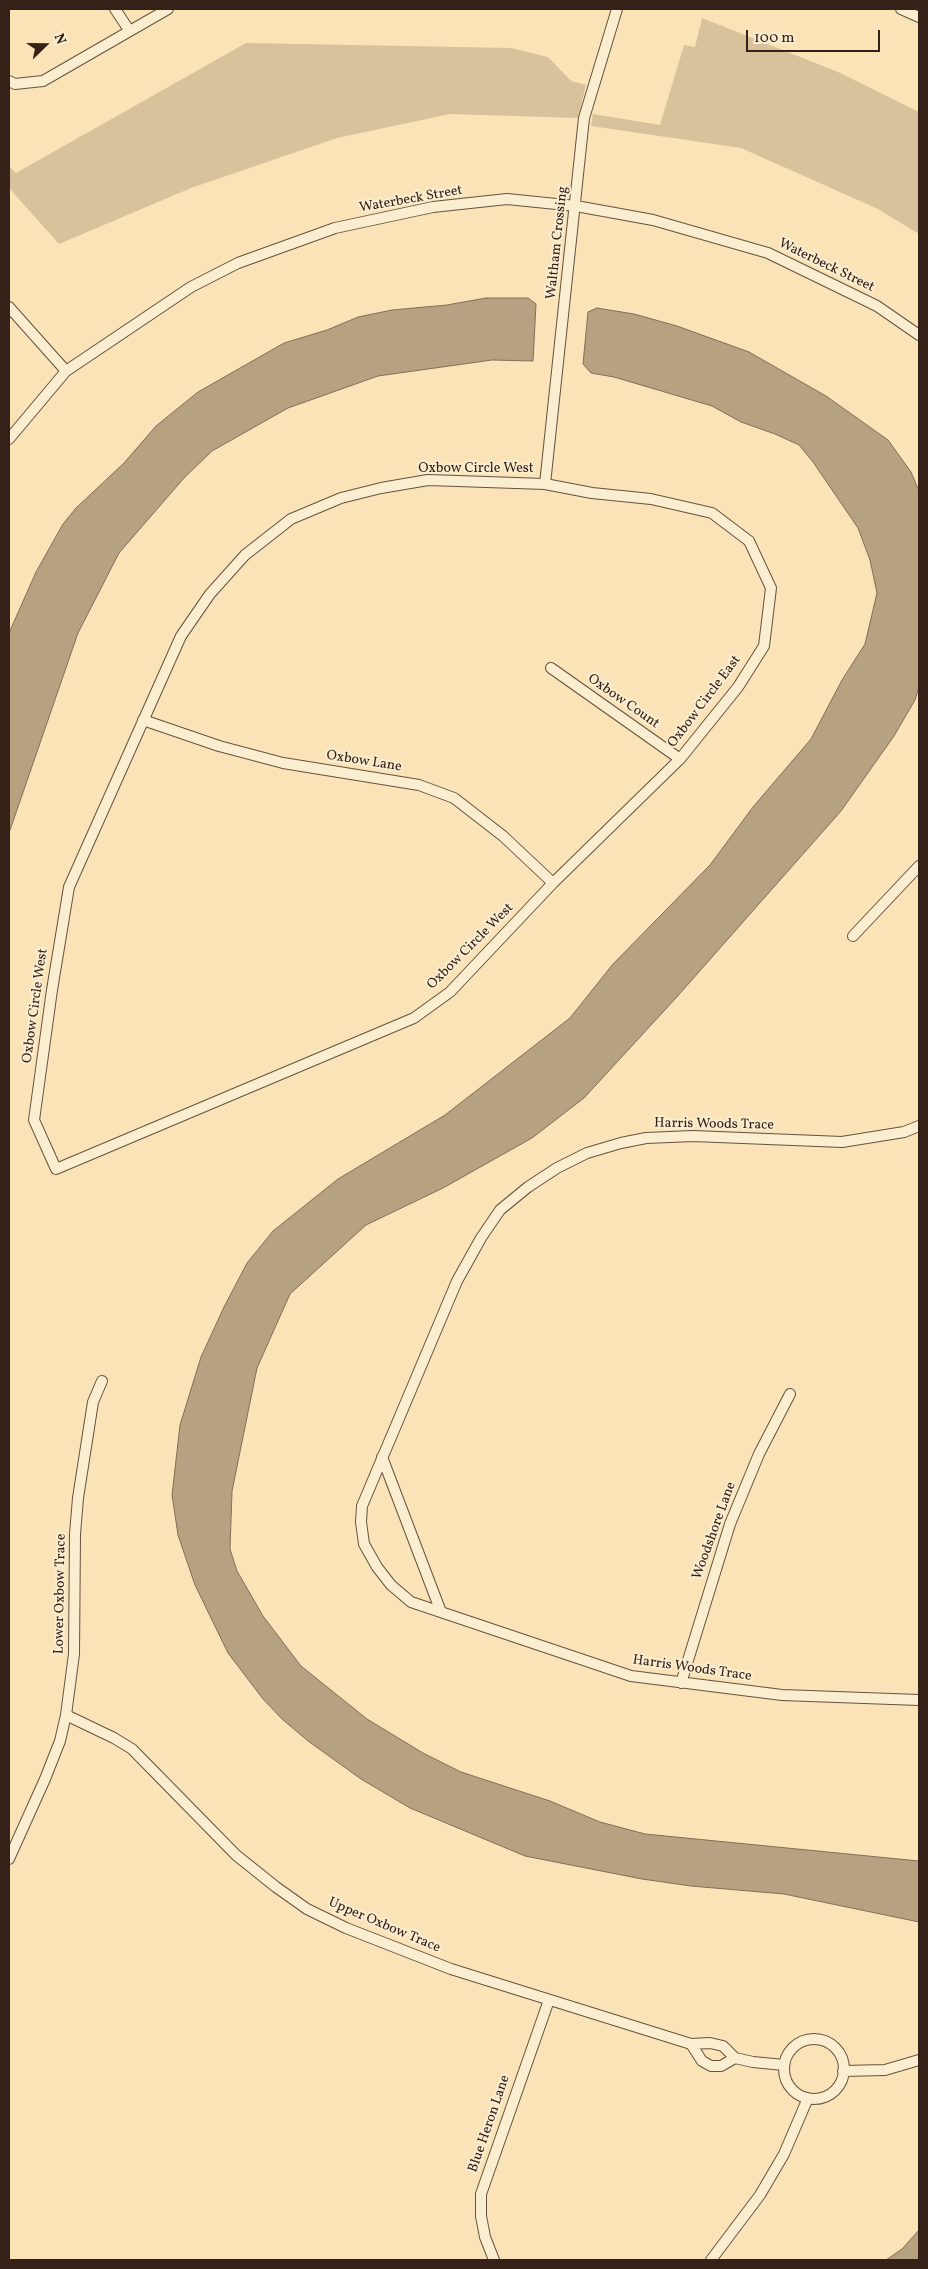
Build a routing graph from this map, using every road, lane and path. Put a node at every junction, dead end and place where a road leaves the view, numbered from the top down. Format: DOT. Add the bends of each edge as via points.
graph roads {
  1 [pos="115,9"];
  2 [pos="168,9"];
  3 [pos="617,9"];
  4 [pos="901,9"];
  5 [pos="919,18"];
  6 [pos="129,30"];
  7 [pos="9,81"];
  8 [pos="576,206"];
  9 [pos="9,307"];
  10 [pos="919,335"];
  11 [pos="66,371"];
  12 [pos="9,439"];
  13 [pos="545,484"];
  14 [pos="551,668"];
  15 [pos="143,720"];
  16 [pos="680,759"];
  17 [pos="604,834"];
  18 [pos="919,866"];
  19 [pos="553,883"];
  20 [pos="853,936"];
  21 [pos="919,1126"];
  22 [pos="102,1381"];
  23 [pos="790,1394"];
  24 [pos="382,1457"];
  25 [pos="441,1612"];
  26 [pos="681,1683"];
  27 [pos="919,1700"];
  28 [pos="66,1715"];
  29 [pos="9,1858"];
  30 [pos="549,2000"];
  31 [pos="690,2044"];
  32 [pos="735,2058"];
  33 [pos="919,2060"];
  34 [pos="784,2065"];
  35 [pos="843,2072"];
  36 [pos="808,2098"];
  37 [pos="494,2260"];
  38 [pos="711,2260"];
  1 -- 6 [label="street"];
  2 -- 6 [label="street"];
  3 -- 8 [label="street, Waltham Crossing" via="584,118"];
  4 -- 5 [label="street"];
  6 -- 7 [label="street" via="43,81 15,84"];
  8 -- 10 [label="street, Waterbeck Street" via="653,220 768,253 877,306"];
  8 -- 11 [label="street, Waterbeck Street" via="507,199 433,207 335,228 238,263 191,287"];
  8 -- 13 [label="street, Waltham Crossing"];
  9 -- 11 [label="street"];
  11 -- 12 [label="street, Waterbeck Street"];
  13 -- 15 [label="street, Oxbow Circle West" via="428,480 341,498 291,519 245,555 210,594 181,636"];
  13 -- 16 [label="street, Oxbow Circle East" via="651,499 712,513 749,541 771,588 764,646 738,687"];
  14 -- 16 [label="street, Oxbow Count"];
  15 -- 19 [label="street, Oxbow Lane" via="219,746 283,763 419,785 454,798 503,836"];
  15 -- 19 [label="street, Oxbow Circle West" via="69,887 34,1120 56,1169 414,1018 450,992"];
  16 -- 17 [label="street, Oxbow Circle East"];
  17 -- 19 [label="street, Oxbow Circle West"];
  18 -- 20 [label="street"];
  21 -- 24 [label="street, Harris Woods Trace" via="904,1132 842,1142 693,1136 646,1138 587,1153 557,1168 500,1210 481,1238 456,1281"];
  22 -- 28 [label="street, Lower Oxbow Trace" via="92,1402 78,1498 75,1637"];
  23 -- 26 [label="street, Woodshore Lane" via="759,1454 730,1524"];
  24 -- 25 [label="street"];
  24 -- 25 [label="street, Harris Woods Trace" via="362,1506 364,1544 376,1567 391,1585 411,1602"];
  25 -- 26 [label="street, Harris Woods Trace" via="631,1676"];
  26 -- 27 [label="street, Harris Woods Trace" via="782,1695"];
  28 -- 29 [label="street, Lower Oxbow Trace" via="60,1741"];
  28 -- 30 [label="street, Upper Oxbow Trace" via="132,1749 236,1855 307,1909 346,1928 451,1969"];
  30 -- 31 [label="street, Upper Oxbow Trace"];
  30 -- 37 [label="street, Blue Heron Lane" via="481,2194 485,2237"];
  31 -- 32 [label="street, Upper Oxbow Trace" via="723,2046"];
  31 -- 32 [label="street, Upper Oxbow Trace" via="702,2061 711,2066 721,2066"];
  32 -- 34 [label="street, Upper Oxbow Trace"];
  33 -- 35 [label="street" via="885,2070"];
  34 -- 35 [label="street" via="792,2048 816,2039 827,2042 838,2051"];
  34 -- 36 [label="street" via="787,2084 794,2092"];
  35 -- 36 [label="street" via="841,2082 830,2094 820,2099"];
  36 -- 38 [label="street" via="784,2154 760,2195"];
}
